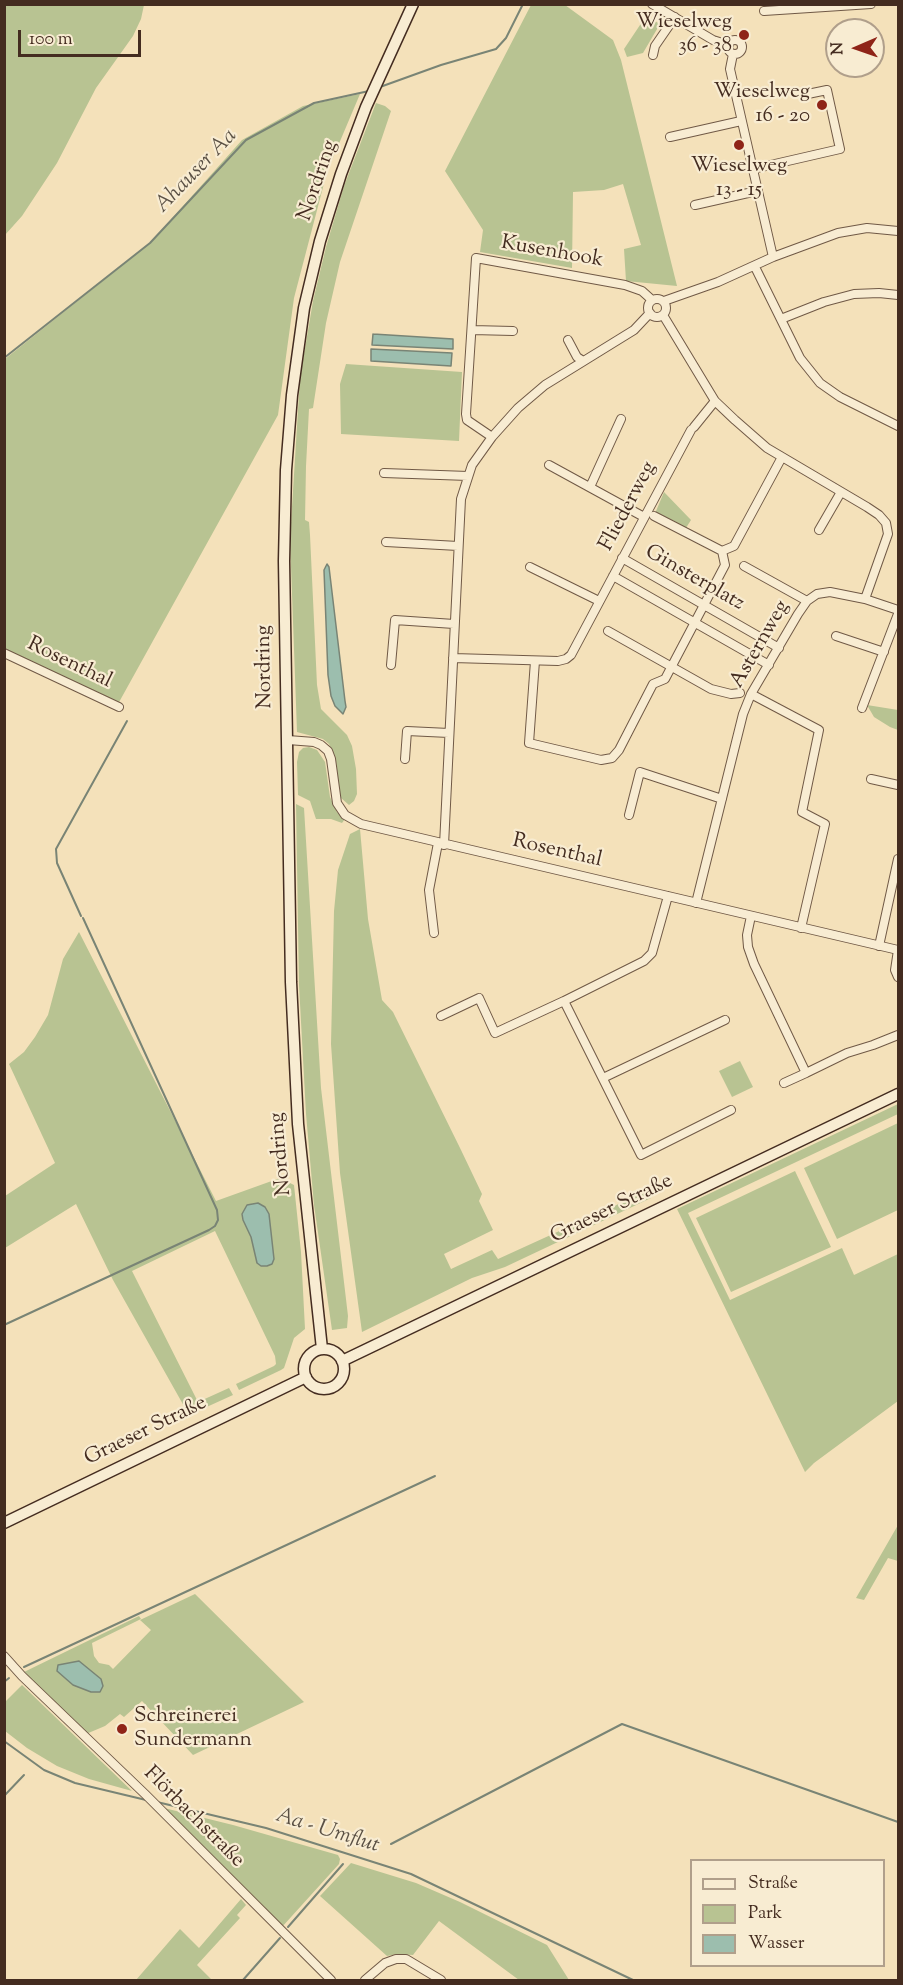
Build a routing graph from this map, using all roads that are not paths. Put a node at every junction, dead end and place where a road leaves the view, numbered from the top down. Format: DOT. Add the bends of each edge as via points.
graph roads {
  1 [pos="413,4"];
  2 [pos="652,4"];
  3 [pos="871,4"];
  4 [pos="797,6"];
  5 [pos="764,11"];
  6 [pos="675,17"];
  7 [pos="729,45"];
  8 [pos="733,54"];
  9 [pos="653,55"];
  10 [pos="803,95"];
  11 [pos="741,121"];
  12 [pos="670,137"];
  13 [pos="753,169"];
  14 [pos="758,190"];
  15 [pos="695,205"];
  16 [pos="898,231"];
  17 [pos="773,257"];
  18 [pos="755,267"];
  19 [pos="898,295"];
  20 [pos="652,300"];
  21 [pos="664,301"];
  22 [pos="650,313"];
  23 [pos="663,315"];
  24 [pos="781,319"];
  25 [pos="471,330"];
  26 [pos="513,331"];
  27 [pos="567,340"];
  28 [pos="583,361"];
  29 [pos="715,400"];
  30 [pos="621,419"];
  31 [pos="898,426"];
  32 [pos="492,436"];
  33 [pos="782,457"];
  34 [pos="549,465"];
  35 [pos="384,473"];
  36 [pos="468,476"];
  37 [pos="590,487"];
  38 [pos="841,492"];
  39 [pos="654,516"];
  40 [pos="644,517"];
  41 [pos="819,530"];
  42 [pos="386,542"];
  43 [pos="458,546"];
  44 [pos="722,551"];
  45 [pos="622,558"];
  46 [pos="744,566"];
  47 [pos="530,567"];
  48 [pos="612,576"];
  49 [pos="865,599"];
  50 [pos="807,601"];
  51 [pos="599,602"];
  52 [pos="704,605"];
  53 [pos="898,612"];
  54 [pos="694,621"];
  55 [pos="454,624"];
  56 [pos="608,631"];
  57 [pos="836,636"];
  58 [pos="779,648"];
  59 [pos="884,652"];
  60 [pos="4,653"];
  61 [pos="453,658"];
  62 [pos="536,661"];
  63 [pos="391,664"];
  64 [pos="769,665"];
  65 [pos="671,666"];
  66 [pos="740,693"];
  67 [pos="751,694"];
  68 [pos="119,708"];
  69 [pos="862,708"];
  70 [pos="449,733"];
  71 [pos="288,740"];
  72 [pos="405,759"];
  73 [pos="871,779"];
  74 [pos="898,785"];
  75 [pos="722,799"];
  76 [pos="629,815"];
  77 [pos="441,844"];
  78 [pos="898,859"];
  79 [pos="668,896"];
  80 [pos="696,903"];
  81 [pos="751,916"];
  82 [pos="801,928"];
  83 [pos="434,933"];
  84 [pos="879,946"];
  85 [pos="898,950"];
  86 [pos="898,977"];
  87 [pos="564,1001"];
  88 [pos="441,1016"];
  89 [pos="725,1020"];
  90 [pos="898,1035"];
  91 [pos="806,1073"];
  92 [pos="603,1078"];
  93 [pos="784,1083"];
  94 [pos="898,1094"];
  95 [pos="731,1110"];
  96 [pos="322,1349"];
  97 [pos="342,1361"];
  98 [pos="306,1377"];
  99 [pos="4,1523"];
  100 [pos="4,1656"];
  101 [pos="331,1980"];
  102 [pos="365,1980"];
  103 [pos="441,1980"];
  1 -- 71 [label="main road, Nordring" via="366,107 341,174 304,308 286,470"];
  2 -- 6 [label="street"];
  3 -- 4 [label="street"];
  4 -- 5 [label="street"];
  6 -- 7 [label="street"];
  6 -- 9 [label="street"];
  7 -- 8 [label="street"];
  7 -- 8 [label="street" via="736,40 741,45 740,53"];
  8 -- 11 [label="street" via="730,69"];
  10 -- 13 [label="street" via="827,90 840,149"];
  11 -- 12 [label="street"];
  11 -- 13 [label="street"];
  13 -- 14 [label="street"];
  14 -- 15 [label="street"];
  14 -- 17 [label="street"];
  16 -- 17 [label="street, Kusenhook" via="849,230"];
  17 -- 18 [label="street, Kusenhook"];
  18 -- 21 [label="street, Kusenhook"];
  18 -- 24 [label="street"];
  19 -- 24 [label="street" via="854,294"];
  20 -- 21 [label="street, Kusenhook"];
  20 -- 22 [label="street"];
  20 -- 25 [label="street, Kusenhook" via="642,291 625,285 476,258"];
  21 -- 23 [label="street"];
  22 -- 23 [label="street" via="655,317"];
  22 -- 28 [label="street" via="634,330"];
  23 -- 29 [label="street"];
  24 -- 31 [label="street" via="800,358 820,383"];
  25 -- 26 [label="street"];
  25 -- 32 [label="street, Kusenhook" via="467,420"];
  27 -- 28 [label="street"];
  28 -- 32 [label="street" via="545,385"];
  29 -- 33 [label="street"];
  29 -- 40 [label="street, Fliederweg" via="693,428"];
  30 -- 37 [label="street"];
  32 -- 36 [label="street"];
  33 -- 38 [label="street"];
  33 -- 44 [label="street" via="734,546"];
  34 -- 37 [label="street"];
  35 -- 36 [label="street"];
  36 -- 43 [label="street" via="461,499"];
  37 -- 40 [label="street"];
  38 -- 41 [label="street"];
  38 -- 49 [label="street" via="886,523 888,534"];
  39 -- 44 [label="street, Fliederweg"];
  40 -- 45 [label="street, Fliederweg"];
  42 -- 43 [label="street"];
  43 -- 55 [label="street"];
  44 -- 52 [label="street" via="725,565"];
  45 -- 48 [label="street, Fliederweg"];
  45 -- 52 [label="street, Ginsterplatz"];
  46 -- 50 [label="street"];
  47 -- 51 [label="street"];
  48 -- 51 [label="street, Fliederweg"];
  48 -- 54 [label="street, Ginsterplatz"];
  49 -- 50 [label="street, Asternweg" via="830,592"];
  49 -- 53 [label="street, Asternweg"];
  50 -- 58 [label="street, Asternweg"];
  51 -- 62 [label="street, Fliederweg" via="572,655 558,661"];
  52 -- 54 [label="street"];
  52 -- 58 [label="street, Ginsterplatz"];
  53 -- 59 [label="street, Asternweg"];
  54 -- 64 [label="street, Ginsterplatz"];
  54 -- 65 [label="street"];
  55 -- 61 [label="street"];
  55 -- 63 [label="street" via="395,620"];
  56 -- 65 [label="street"];
  57 -- 59 [label="street"];
  58 -- 64 [label="street, Asternweg"];
  59 -- 69 [label="street, Asternweg"];
  60 -- 68 [label="street, Rosenthal"];
  61 -- 62 [label="street, Fliederweg"];
  61 -- 70 [label="street"];
  62 -- 65 [label="street" via="529,743 602,760 612,758 619,750 653,684 665,679"];
  64 -- 67 [label="street, Asternweg"];
  65 -- 66 [label="street" via="711,689"];
  67 -- 75 [label="street, Asternweg"];
  67 -- 82 [label="street" via="819,730 802,812 825,824"];
  70 -- 72 [label="street" via="407,731"];
  70 -- 77 [label="street"];
  71 -- 77 [label="street, Rosenthal" via="314,742 327,750 337,803 351,820"];
  71 -- 96 [label="main road, Nordring" via="290,947 298,1125"];
  73 -- 74 [label="street"];
  75 -- 76 [label="street" via="640,772"];
  75 -- 80 [label="street, Asternweg"];
  77 -- 79 [label="street, Rosenthal"];
  77 -- 83 [label="street" via="429,890"];
  78 -- 84 [label="street"];
  79 -- 80 [label="street, Rosenthal"];
  79 -- 87 [label="street" via="652,953 644,961"];
  80 -- 81 [label="street, Rosenthal"];
  81 -- 82 [label="street, Rosenthal"];
  81 -- 91 [label="street" via="747,935 751,956"];
  82 -- 84 [label="street, Rosenthal"];
  84 -- 85 [label="street, Rosenthal"];
  85 -- 86 [label="street, Rosenthal"];
  87 -- 88 [label="street" via="495,1033 479,998"];
  87 -- 92 [label="street"];
  89 -- 92 [label="street"];
  90 -- 91 [label="street"];
  91 -- 93 [label="street"];
  92 -- 95 [label="street" via="641,1155"];
  94 -- 97 [label="main road, Graeser Straße"];
  96 -- 97 [label="main road" via="334,1352"];
  96 -- 98 [label="main road" via="306,1359"];
  97 -- 98 [label="main road" via="343,1374 332,1387 314,1386"];
  98 -- 99 [label="main road, Graeser Straße"];
  100 -- 101 [label="street, Flörbachstraße"];
  102 -- 103 [label="street" via="385,1963 406,1959"];
}
